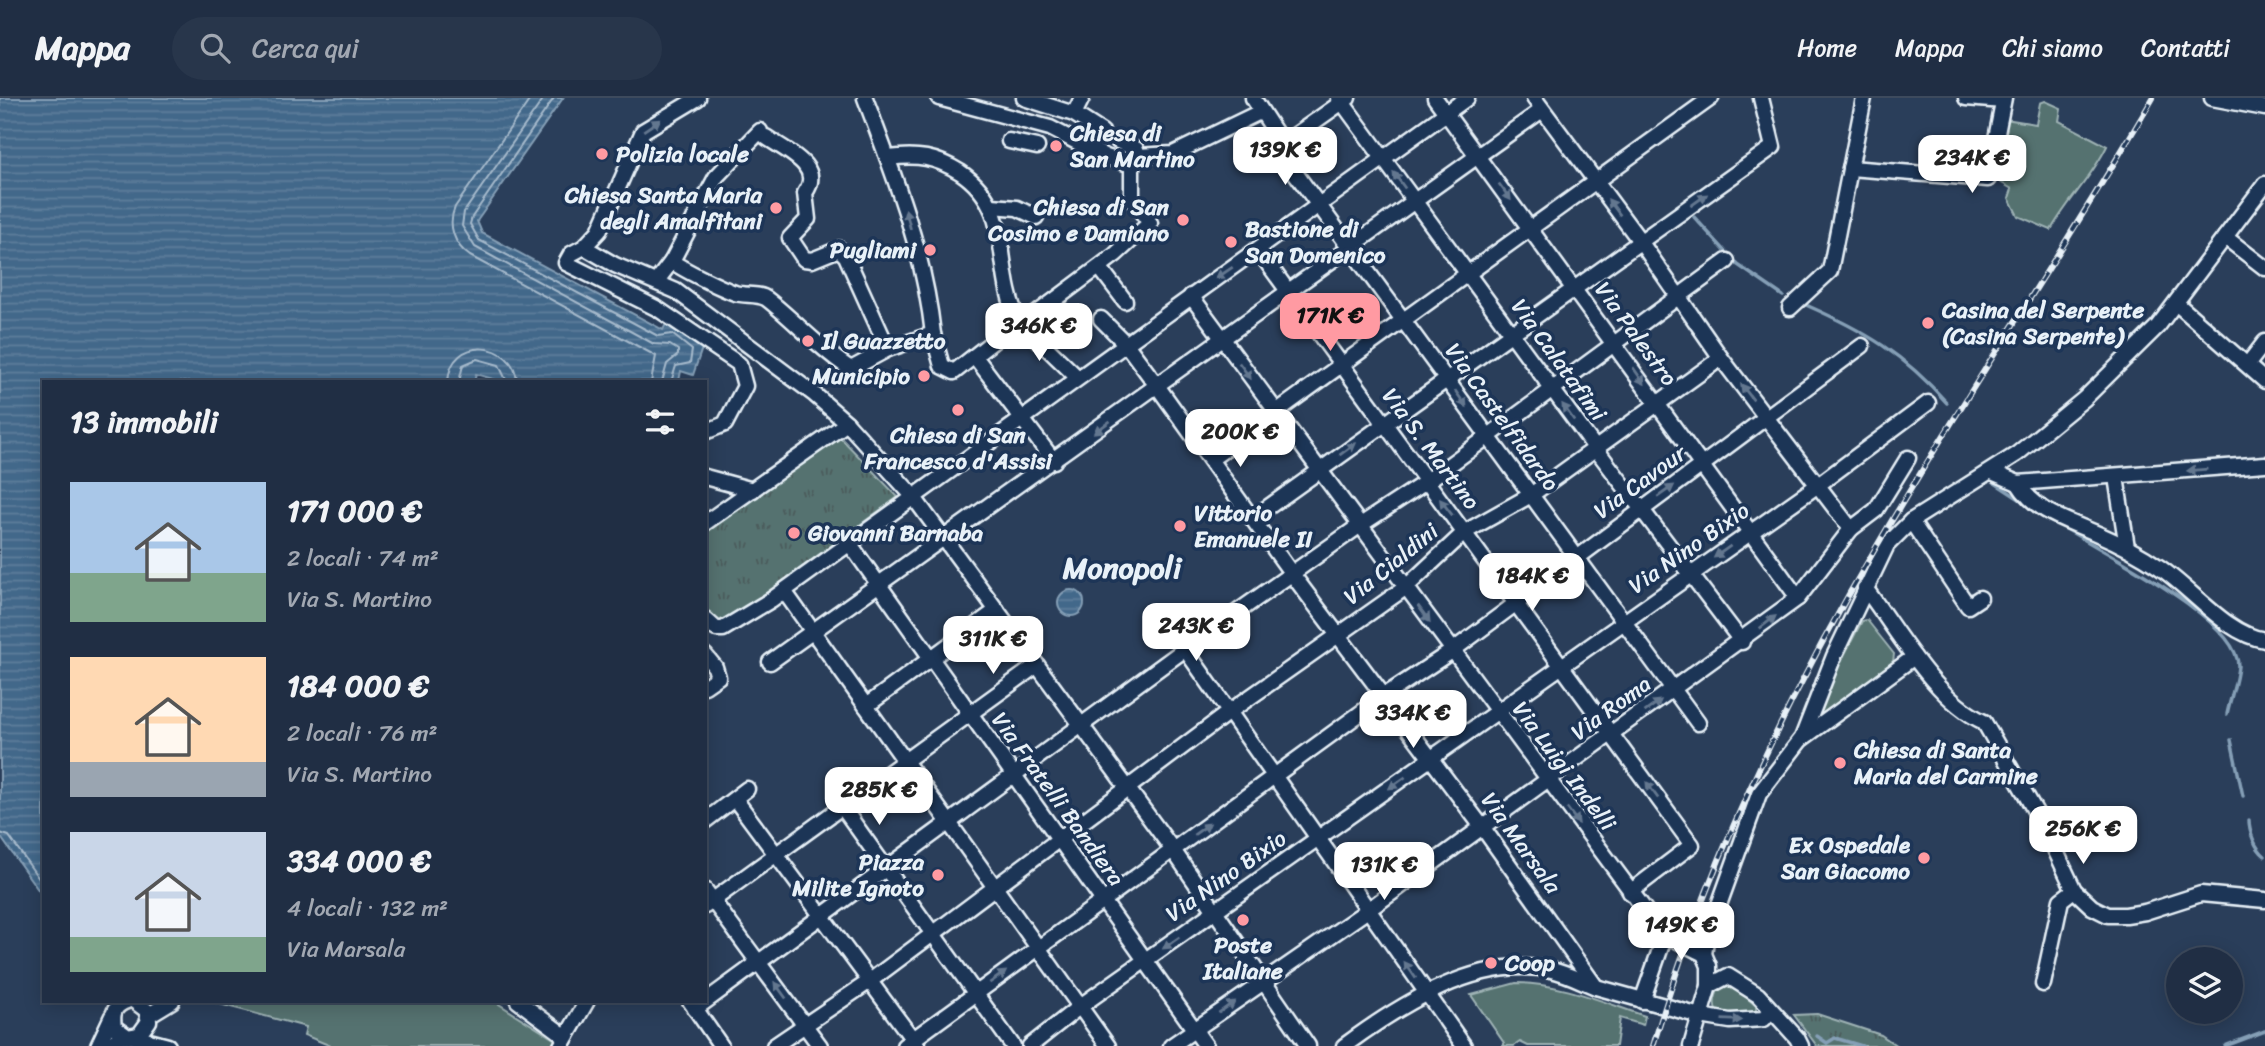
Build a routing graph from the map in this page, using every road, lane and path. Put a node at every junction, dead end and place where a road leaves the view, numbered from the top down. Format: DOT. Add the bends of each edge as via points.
graph roads {
  1 [pos="865,98"];
  2 [pos="939,98"];
  3 [pos="1024,98"];
  4 [pos="1082,98"];
  5 [pos="1253,98"];
  6 [pos="1269,98"];
  7 [pos="1435,98"];
  8 [pos="1467,98"];
  9 [pos="1712,98"];
  10 [pos="1762,98"];
  11 [pos="1864,98"];
  12 [pos="1966,98"];
  13 [pos="2212,98"];
  14 [pos="1343,100"];
  15 [pos="2004,100"];
  16 [pos="693,101"];
  17 [pos="1538,104"];
  18 [pos="2265,108"];
  19 [pos="1260,112"];
  20 [pos="1446,113"];
  21 [pos="1074,114"];
  22 [pos="1102,132"];
  23 [pos="1118,141"];
  24 [pos="1009,142"];
  25 [pos="1280,146"];
  26 [pos="1037,147"];
  27 [pos="1478,156"];
  28 [pos="889,158"];
  29 [pos="1384,159"];
  30 [pos="1135,161"];
  31 [pos="1850,169"];
  32 [pos="1596,182"];
  33 [pos="2265,184"];
  34 [pos="1415,201"];
  35 [pos="992,206"];
  36 [pos="1320,206"];
  37 [pos="1036,217"];
  38 [pos="1531,229"];
  39 [pos="2225,237"];
  40 [pos="1640,241"];
  41 [pos="584,247"];
  42 [pos="1351,248"];
  43 [pos="1258,250"];
  44 [pos="672,261"];
  45 [pos="1727,261"];
  46 [pos="1100,268"];
  47 [pos="2265,268"];
  48 [pos="1469,275"];
  49 [pos="656,282"];
  50 [pos="1574,288"];
  51 [pos="1288,294"];
  52 [pos="1191,296"];
  53 [pos="1679,299"];
  54 [pos="1125,301"];
  55 [pos="2176,303"];
  56 [pos="1790,308"];
  57 [pos="1101,319"];
  58 [pos="1022,322"];
  59 [pos="1404,322"];
  60 [pos="1511,333"];
  61 [pos="933,334"];
  62 [pos="1223,340"];
  63 [pos="2265,342"];
  64 [pos="1126,344"];
  65 [pos="1616,345"];
  66 [pos="1862,346"];
  67 [pos="888,349"];
  68 [pos="976,358"];
  69 [pos="1721,358"];
  70 [pos="2248,364"];
  71 [pos="1341,367"];
  72 [pos="1078,378"];
  73 [pos="1447,378"];
  74 [pos="2265,381"];
  75 [pos="1158,387"];
  76 [pos="1553,391"];
  77 [pos="1928,403"];
  78 [pos="1658,404"];
  79 [pos="1275,412"];
  80 [pos="1021,418"];
  81 [pos="1767,418"];
  82 [pos="847,423"];
  83 [pos="1384,424"];
  84 [pos="707,431"];
  85 [pos="1488,437"];
  86 [pos="1595,449"];
  87 [pos="1211,458"];
  88 [pos="1908,458"];
  89 [pos="1054,461"];
  90 [pos="2265,464"];
  91 [pos="1702,466"];
  92 [pos="1318,471"];
  93 [pos="1992,472"];
  94 [pos="2116,477"];
  95 [pos="707,478"];
  96 [pos="1426,482"];
  97 [pos="2018,483"];
  98 [pos="1818,485"];
  99 [pos="753,489"];
  100 [pos="912,495"];
  101 [pos="1531,495"];
  102 [pos="1641,509"];
  103 [pos="1253,518"];
  104 [pos="1911,521"];
  105 [pos="707,522"];
  106 [pos="1359,526"];
  107 [pos="1851,529"];
  108 [pos="1465,532"];
  109 [pos="1751,532"];
  110 [pos="946,539"];
  111 [pos="850,544"];
  112 [pos="2127,547"];
  113 [pos="1576,558"];
  114 [pos="1292,574"];
  115 [pos="1690,575"];
  116 [pos="880,584"];
  117 [pos="1405,588"];
  118 [pos="1865,588"];
  119 [pos="784,591"];
  120 [pos="1798,598"];
  121 [pos="1980,598"];
  122 [pos="1517,603"];
  123 [pos="997,610"];
  124 [pos="707,621"];
  125 [pos="1623,622"];
  126 [pos="814,632"];
  127 [pos="1338,635"];
  128 [pos="2265,640"];
  129 [pos="1742,642"];
  130 [pos="1185,649"];
  131 [pos="1451,651"];
  132 [pos="931,656"];
  133 [pos="707,657"];
  134 [pos="1914,657"];
  135 [pos="771,663"];
  136 [pos="1037,666"];
  137 [pos="1562,666"];
  138 [pos="707,685"];
  139 [pos="1674,691"];
  140 [pos="1384,696"];
  141 [pos="866,706"];
  142 [pos="1229,712"];
  143 [pos="1496,712"];
  144 [pos="970,715"];
  145 [pos="1698,723"];
  146 [pos="1081,727"];
  147 [pos="1612,735"];
  148 [pos="1802,738"];
  149 [pos="1431,758"];
  150 [pos="905,762"];
  151 [pos="1014,776"];
  152 [pos="1275,778"];
  153 [pos="1547,781"];
  154 [pos="747,789"];
  155 [pos="1126,789"];
  156 [pos="735,799"];
  157 [pos="843,808"];
  158 [pos="707,820"];
  159 [pos="948,823"];
  160 [pos="1483,828"];
  161 [pos="1060,839"];
  162 [pos="1318,839"];
  163 [pos="1173,850"];
  164 [pos="778,853"];
  165 [pos="886,867"];
  166 [pos="994,887"];
  167 [pos="2074,890"];
  168 [pos="1630,892"];
  169 [pos="708,899"];
  170 [pos="1103,900"];
  171 [pos="2265,900"];
  172 [pos="1368,910"];
  173 [pos="1215,912"];
  174 [pos="822,915"];
  175 [pos="932,932"];
  176 [pos="1662,933"];
  177 [pos="1705,947"];
  178 [pos="1038,949"];
  179 [pos="1146,960"];
  180 [pos="760,962"];
  181 [pos="870,981"];
  182 [pos="1264,982"];
  183 [pos="1744,982"];
  184 [pos="2043,984"];
  185 [pos="1709,986"];
  186 [pos="1596,987"];
  187 [pos="1426,992"];
  188 [pos="975,993"];
  189 [pos="707,996"];
  190 [pos="1642,1001"];
  191 [pos="122,1003"];
  192 [pos="168,1003"];
  193 [pos="520,1003"];
  194 [pos="586,1003"];
  195 [pos="692,1005"];
  196 [pos="1079,1007"];
  197 [pos="1771,1010"];
  198 [pos="149,1014"];
  199 [pos="112,1015"];
  200 [pos="1700,1016"];
  201 [pos="805,1025"];
  202 [pos="1195,1029"];
  203 [pos="128,1036"];
  204 [pos="563,1041"];
  205 [pos="911,1044"];
  206 [pos="166,1045"];
  207 [pos="99,1046"];
  208 [pos="109,1046"];
  209 [pos="721,1046"];
  210 [pos="774,1046"];
  211 [pos="820,1046"];
  212 [pos="1013,1046"];
  213 [pos="1030,1046"];
  214 [pos="1108,1046"];
  215 [pos="1171,1046"];
  216 [pos="1206,1046"];
  217 [pos="1308,1046"];
  218 [pos="1344,1046"];
  219 [pos="1464,1046"];
  220 [pos="1691,1046"];
  221 [pos="1801,1046"];
  1 -- 28 [label="street"];
  2 -- 30 [label="street" via="1050,128 1106,157"];
  3 -- 21 [label="street"];
  4 -- 21 [label="street"];
  5 -- 19 [label="street, Via Castelfidardo"];
  6 -- 19 [label="street"];
  7 -- 20 [label="street, Via Palestro"];
  8 -- 20 [label="street"];
  9 -- 32 [label="street"];
  40 -- 10 [label="street, one-way" via="1773,147"];
  11 -- 31 [label="street"];
  12 -- 15 [label="street"];
  13 -- 18 [label="street"];
  14 -- 25 [label="street"];
  14 -- 29 [label="street, Via Calatafimi"];
  15 -- 31 [label="street" via="1988,179"];
  41 -- 16 [label="street, one-way" via="599,231 643,131"];
  17 -- 27 [label="street"];
  17 -- 32 [label="street"];
  19 -- 25 [label="street, Via Castelfidardo"];
  19 -- 30 [label="street" via="1173,154"];
  20 -- 27 [label="street, Via Palestro"];
  20 -- 29 [label="street"];
  21 -- 22 [label="street"];
  23 -- 30 [label="street" via="1136,149"];
  24 -- 26 [label="street"];
  25 -- 36 [label="street, Via Castelfidardo"];
  27 -- 34 [label="street"];
  27 -- 38 [label="street, Via Palestro, one-way"];
  28 -- 35 [label="street" via="917,154 952,167 973,181"];
  61 -- 28 [label="street, one-way" via="930,306"];
  34 -- 29 [label="street, Via Calatafimi, one-way"];
  29 -- 36 [label="street"];
  30 -- 46 [label="street" via="1132,199 1150,223"];
  31 -- 56 [label="street" via="1830,271"];
  32 -- 38 [label="street"];
  40 -- 32 [label="street, one-way"];
  33 -- 39 [label="street"];
  34 -- 42 [label="street"];
  34 -- 48 [label="street, Via Calatafimi"];
  35 -- 37 [label="street" via="1017,208"];
  35 -- 58 [label="street" via="1006,259 1008,300"];
  36 -- 42 [label="street, Via Castelfidardo"];
  36 -- 43 [label="street"];
  38 -- 48 [label="street"];
  38 -- 50 [label="street, Via Palestro"];
  39 -- 47 [label="street"];
  39 -- 55 [label="street"];
  40 -- 50 [label="street"];
  40 -- 53 [label="street"];
  41 -- 49 [label="street"];
  41 -- 84 [label="street" via="566,263 658,309 739,364 745,386 724,424"];
  42 -- 51 [label="street"];
  42 -- 59 [label="street, Via Castelfidardo"];
  43 -- 51 [label="street, Via S. Martino"];
  43 -- 52 [label="street, one-way"];
  44 -- 49 [label="street"];
  44 -- 67 [label="street" via="735,293 765,297 851,369"];
  44 -- 67 [label="street" via="716,177 763,134 807,166 812,176 805,193 808,219 790,238 804,259 839,249 846,256"];
  45 -- 53 [label="street"];
  46 -- 54 [label="street"];
  46 -- 58 [label="street"];
  48 -- 59 [label="street"];
  48 -- 60 [label="street, Via Calatafimi"];
  49 -- 82 [label="street" via="686,299"];
  50 -- 60 [label="street"];
  50 -- 65 [label="street, Via Palestro"];
  51 -- 62 [label="street"];
  51 -- 71 [label="street, Via S. Martino"];
  52 -- 62 [label="street, Via Luigi Indelli"];
  52 -- 64 [label="street"];
  53 -- 65 [label="street"];
  53 -- 69 [label="street"];
  55 -- 70 [label="street"];
  55 -- 93 [label="street" via="2158,327 2084,399"];
  57 -- 64 [label="street, Via Marsala"];
  58 -- 68 [label="street"];
  58 -- 72 [label="street"];
  59 -- 71 [label="street"];
  59 -- 73 [label="street, Via Castelfidardo"];
  60 -- 73 [label="street"];
  60 -- 76 [label="street, Via Calatafimi"];
  61 -- 67 [label="street"];
  61 -- 68 [label="street" via="947,372"];
  62 -- 75 [label="street"];
  62 -- 79 [label="street, Via Luigi Indelli, one-way"];
  63 -- 70 [label="street"];
  64 -- 72 [label="street"];
  64 -- 75 [label="street, Via Marsala"];
  65 -- 76 [label="street"];
  65 -- 78 [label="street, Via Palestro, one-way"];
  66 -- 81 [label="street, Via Cavour"];
  68 -- 80 [label="street"];
  69 -- 78 [label="street, Via Cialdini"];
  81 -- 69 [label="street, one-way"];
  70 -- 74 [label="street"];
  71 -- 79 [label="street"];
  71 -- 83 [label="street, Via S. Martino"];
  72 -- 80 [label="street"];
  73 -- 83 [label="street"];
  73 -- 85 [label="street, Via Castelfidardo, one-way"];
  75 -- 87 [label="street, Via Marsala"];
  75 -- 89 [label="street, one-way"];
  76 -- 85 [label="street"];
  86 -- 76 [label="street, Via Calatafimi, one-way"];
  77 -- 98 [label="street, Via Nino Bixio"];
  78 -- 86 [label="street, Via Cialdini"];
  78 -- 91 [label="street, Via Palestro"];
  79 -- 87 [label="street"];
  79 -- 92 [label="street, Via Luigi Indelli"];
  80 -- 89 [label="street"];
  80 -- 100 [label="street"];
  81 -- 91 [label="street, Via Cavour"];
  81 -- 98 [label="street"];
  82 -- 99 [label="street"];
  82 -- 100 [label="street"];
  92 -- 83 [label="street, one-way"];
  83 -- 96 [label="street, Via S. Martino"];
  85 -- 96 [label="street"];
  85 -- 101 [label="street, Via Castelfidardo"];
  86 -- 101 [label="street, Via Cialdini"];
  86 -- 102 [label="street, Via Calatafimi"];
  87 -- 103 [label="street, Via Marsala"];
  88 -- 107 [label="street, Via Roma" via="1876,510"];
  89 -- 110 [label="street"];
  90 -- 94 [label="street, one-way"];
  102 -- 91 [label="street, Via Cavour, one-way"];
  91 -- 109 [label="street, Via Palestro"];
  92 -- 103 [label="street"];
  92 -- 106 [label="street, Via Luigi Indelli"];
  93 -- 97 [label="street"];
  93 -- 104 [label="street"];
  94 -- 97 [label="street"];
  94 -- 112 [label="street"];
  95 -- 99 [label="street"];
  96 -- 106 [label="street"];
  108 -- 96 [label="street, Via S. Martino, one-way"];
  97 -- 112 [label="street" via="2028,499 2054,516"];
  98 -- 107 [label="street"];
  98 -- 109 [label="street, Via Nino Bixio"];
  99 -- 105 [label="street"];
  100 -- 110 [label="street"];
  100 -- 111 [label="street"];
  101 -- 108 [label="street, Via Cialdini"];
  101 -- 113 [label="street, Via Castelfidardo"];
  102 -- 113 [label="street, Via Cavour"];
  102 -- 115 [label="street, Via Calatafimi"];
  103 -- 114 [label="street, Via Marsala"];
  104 -- 118 [label="street" via="1887,545"];
  104 -- 121 [label="street" via="1968,606"];
  106 -- 114 [label="street"];
  106 -- 117 [label="street, Via Luigi Indelli"];
  107 -- 120 [label="street, Via Roma"];
  108 -- 117 [label="street, Via Cialdini"];
  108 -- 122 [label="street, Via S. Martino"];
  109 -- 115 [label="street, Via Nino Bixio, one-way"];
  109 -- 120 [label="street, Via Palestro"];
  110 -- 116 [label="street"];
  110 -- 123 [label="street"];
  111 -- 116 [label="street, Via Fratelli Bandiera"];
  111 -- 119 [label="street"];
  112 -- 128 [label="street" via="2240,631"];
  113 -- 122 [label="street, Via Cavour"];
  113 -- 125 [label="street, Via Castelfidardo"];
  114 -- 127 [label="street, Via Marsala"];
  114 -- 130 [label="street"];
  115 -- 125 [label="street, Via Nino Bixio"];
  115 -- 129 [label="street, Via Calatafimi"];
  116 -- 126 [label="street"];
  116 -- 132 [label="street, Via Fratelli Bandiera"];
  117 -- 127 [label="street, Via Cialdini"];
  117 -- 131 [label="street, Via Luigi Indelli, one-way"];
  118 -- 134 [label="street"];
  118 -- 148 [label="street"];
  119 -- 124 [label="street" via="723,629"];
  119 -- 126 [label="street"];
  129 -- 120 [label="street, Via Roma, one-way"];
  122 -- 131 [label="street, Via Cavour"];
  122 -- 137 [label="street, Via S. Martino"];
  123 -- 132 [label="street"];
  123 -- 136 [label="street"];
  125 -- 137 [label="street, Via Nino Bixio"];
  125 -- 139 [label="street, Via Castelfidardo"];
  126 -- 135 [label="street"];
  126 -- 141 [label="street"];
  127 -- 140 [label="street, Via Marsala"];
  127 -- 142 [label="street, Via Cialdini"];
  129 -- 139 [label="street, Via Roma"];
  130 -- 142 [label="street"];
  130 -- 146 [label="street"];
  131 -- 140 [label="street, Via Cavour"];
  131 -- 143 [label="street, Via Luigi Indelli"];
  132 -- 141 [label="street"];
  132 -- 144 [label="street, Via Fratelli Bandiera"];
  133 -- 138 [label="street" via="718,677"];
  134 -- 148 [label="street"];
  134 -- 167 [label="street" via="1967,714 1984,722 2046,830"];
  136 -- 144 [label="street"];
  136 -- 146 [label="street"];
  137 -- 143 [label="street, Via Nino Bixio"];
  137 -- 147 [label="street, Via S. Martino"];
  139 -- 145 [label="street, Via Castelfidardo"];
  147 -- 139 [label="street, Via Roma, one-way"];
  140 -- 149 [label="street, Via Marsala"];
  140 -- 152 [label="street, Via Cavour"];
  141 -- 150 [label="street"];
  142 -- 152 [label="street"];
  142 -- 155 [label="street, Via Cialdini"];
  143 -- 149 [label="street, Via Nino Bixio"];
  143 -- 153 [label="street, Via Luigi Indelli"];
  144 -- 150 [label="street"];
  144 -- 151 [label="street, Via Fratelli Bandiera"];
  146 -- 151 [label="street"];
  146 -- 155 [label="street"];
  147 -- 153 [label="street, Via Roma"];
  168 -- 147 [label="street, Via S. Martino, one-way" via="1692,845"];
  148 -- 177 [label="street" via="1759,794"];
  149 -- 160 [label="street, Via Marsala"];
  149 -- 162 [label="street, Via Nino Bixio, one-way"];
  150 -- 157 [label="street"];
  150 -- 159 [label="street"];
  151 -- 159 [label="street"];
  151 -- 161 [label="street, Via Fratelli Bandiera"];
  152 -- 162 [label="street"];
  163 -- 152 [label="street, Via Cavour, one-way"];
  153 -- 160 [label="street, Via Roma"];
  153 -- 168 [label="street, Via Luigi Indelli, one-way"];
  154 -- 156 [label="street"];
  155 -- 161 [label="street, Via Cialdini"];
  155 -- 163 [label="street"];
  156 -- 158 [label="street"];
  156 -- 164 [label="street"];
  157 -- 164 [label="street"];
  157 -- 165 [label="street"];
  159 -- 165 [label="street"];
  159 -- 166 [label="street"];
  160 -- 172 [label="street, Via Roma"];
  160 -- 186 [label="street, Via Marsala"];
  161 -- 166 [label="street, Via Cialdini"];
  161 -- 170 [label="street, Via Fratelli Bandiera"];
  162 -- 172 [label="street"];
  162 -- 173 [label="street, Via Nino Bixio"];
  163 -- 170 [label="street, Via Cavour"];
  163 -- 173 [label="street"];
  164 -- 169 [label="street"];
  164 -- 174 [label="street"];
  165 -- 174 [label="street"];
  165 -- 175 [label="street"];
  166 -- 175 [label="street, Via Cialdini"];
  166 -- 178 [label="street"];
  167 -- 171 [label="street" via="2108,915 2145,912 2201,894"];
  167 -- 184 [label="street" via="2061,900"];
  168 -- 176 [label="street, Via Luigi Indelli"];
  169 -- 180 [label="street"];
  170 -- 178 [label="street, Via Cavour"];
  170 -- 179 [label="street, Via Fratelli Bandiera"];
  172 -- 182 [label="street, Via Roma"];
  187 -- 172 [label="street, one-way"];
  173 -- 179 [label="street, Via Nino Bixio, one-way"];
  173 -- 182 [label="street"];
  174 -- 180 [label="street"];
  174 -- 181 [label="street"];
  175 -- 181 [label="street, Via Cialdini"];
  175 -- 188 [label="street"];
  176 -- 177 [label="street"];
  176 -- 190 [label="street"];
  177 -- 183 [label="street" via="1714,960"];
  177 -- 185 [label="street"];
  188 -- 178 [label="street, Via Cavour, one-way"];
  178 -- 196 [label="street"];
  179 -- 196 [label="street, Via Nino Bixio"];
  179 -- 202 [label="street, Via Fratelli Bandiera"];
  180 -- 189 [label="street"];
  201 -- 180 [label="street, one-way"];
  181 -- 201 [label="street, Via Cialdini"];
  181 -- 205 [label="street"];
  202 -- 182 [label="street, Via Roma, one-way"];
  182 -- 217 [label="street"];
  183 -- 185 [label="street" via="1728,976"];
  183 -- 197 [label="street"];
  185 -- 200 [label="street"];
  186 -- 187 [label="street" via="1550,970 1521,968 1477,975"];
  186 -- 190 [label="street"];
  187 -- 218 [label="street"];
  187 -- 219 [label="street"];
  188 -- 205 [label="street, Via Cavour"];
  188 -- 212 [label="street"];
  190 -- 200 [label="street"];
  191 -- 199 [label="street"];
  192 -- 198 [label="street"];
  193 -- 204 [label="street"];
  194 -- 204 [label="street"];
  195 -- 209 [label="street"];
  196 -- 213 [label="street, Via Nino Bixio"];
  196 -- 214 [label="street"];
  200 -- 197 [label="street, one-way" via="1730,1021 1764,1019"];
  197 -- 221 [label="street"];
  198 -- 203 [label="street"];
  198 -- 206 [label="street"];
  199 -- 203 [label="street" via="114,1027"];
  199 -- 207 [label="street"];
  200 -- 220 [label="street"];
  201 -- 210 [label="street, Via Cialdini"];
  201 -- 211 [label="street"];
  202 -- 215 [label="street, Via Roma"];
  202 -- 216 [label="street, Via Fratelli Bandiera"];
  203 -- 206 [label="street"];
  203 -- 208 [label="street"];
}
